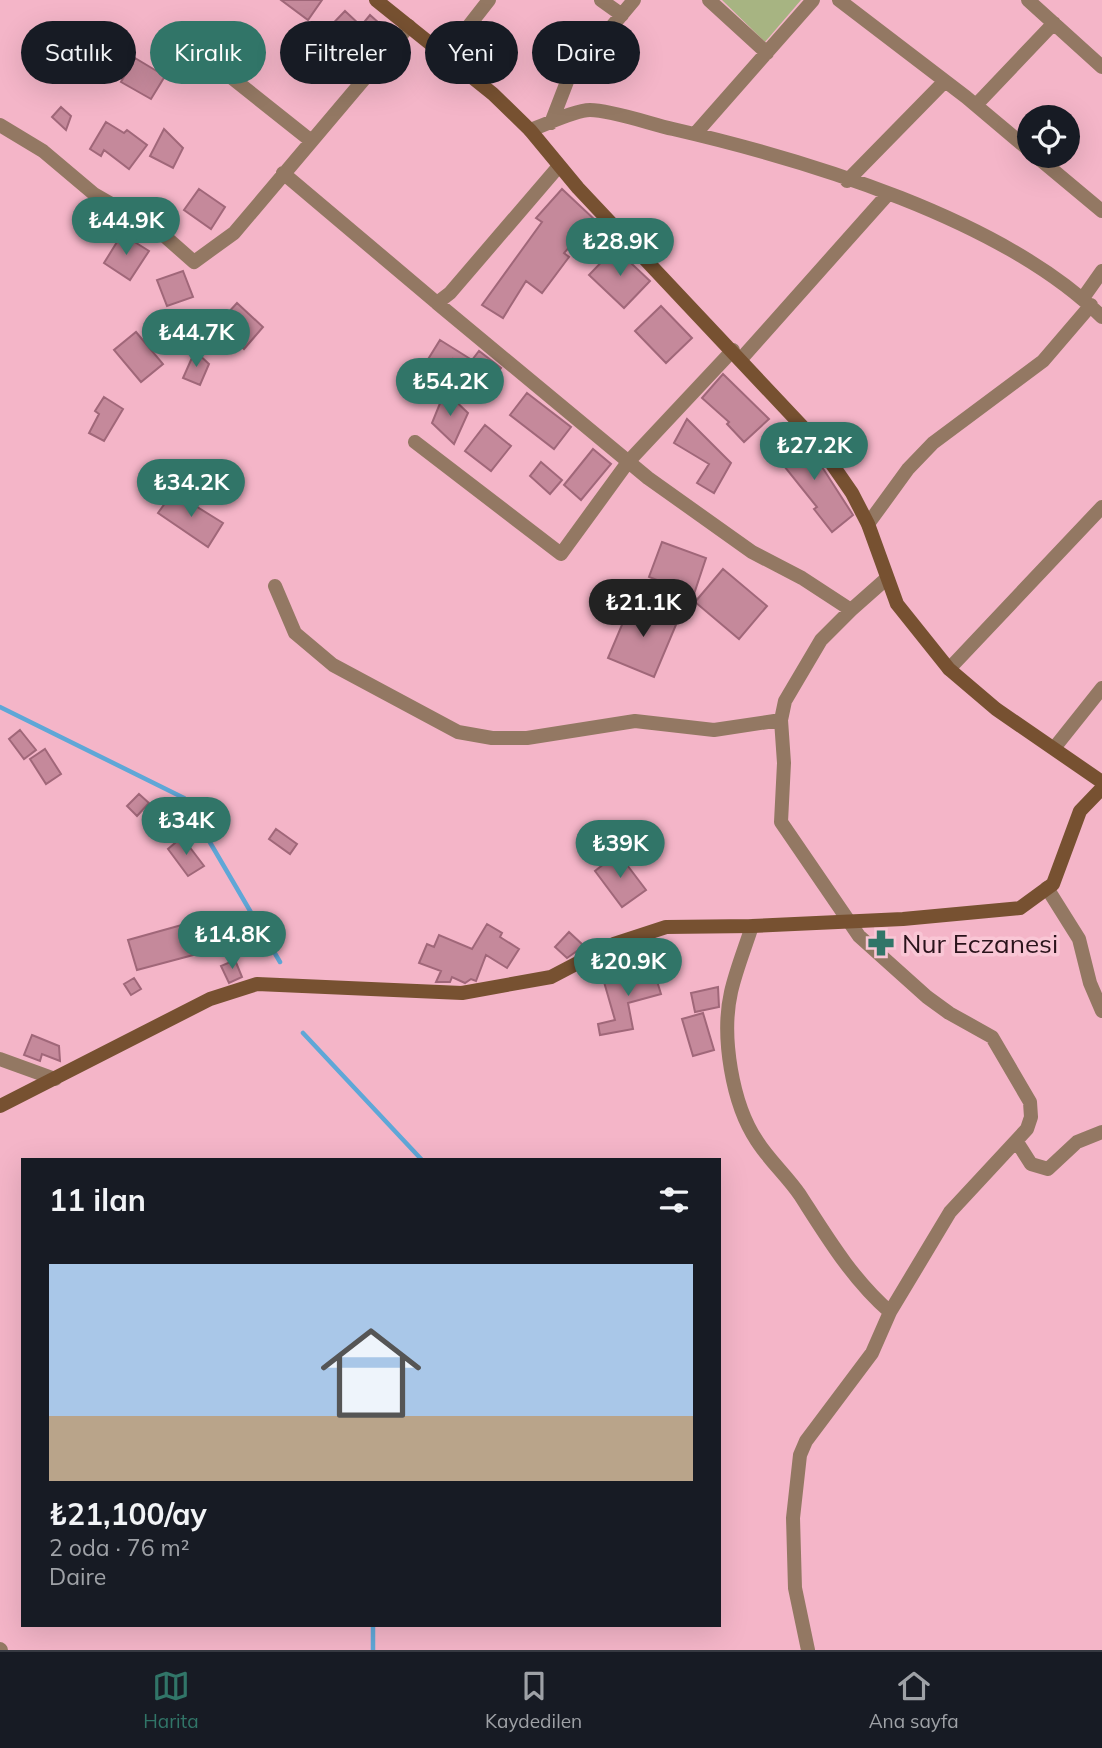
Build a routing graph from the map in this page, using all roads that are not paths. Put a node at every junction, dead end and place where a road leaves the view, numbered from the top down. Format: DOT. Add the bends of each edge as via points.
graph roads {
  1 [pos="376,0"];
  2 [pos="489,0"];
  3 [pos="601,0"];
  4 [pos="634,0"];
  5 [pos="709,0"];
  6 [pos="813,0"];
  7 [pos="839,0"];
  8 [pos="1028,0"];
  9 [pos="621,15"];
  10 [pos="403,21"];
  11 [pos="473,21"];
  12 [pos="1054,23"];
  13 [pos="411,28"];
  14 [pos="425,39"];
  15 [pos="767,53"];
  16 [pos="1102,67"];
  17 [pos="945,81"];
  18 [pos="240,84"];
  19 [pos="359,84"];
  20 [pos="482,84"];
  21 [pos="976,105"];
  22 [pos="551,123"];
  23 [pos="0,125"];
  24 [pos="530,130"];
  25 [pos="695,134"];
  26 [pos="310,140"];
  27 [pos="1017,140"];
  28 [pos="559,166"];
  29 [pos="1050,168"];
  30 [pos="283,173"];
  31 [pos="847,181"];
  32 [pos="888,194"];
  33 [pos="1102,211"];
  34 [pos="1102,271"];
  35 [pos="1087,302"];
  36 [pos="437,303"];
  37 [pos="1102,317"];
  38 [pos="737,354"];
  39 [pos="415,442"];
  40 [pos="628,462"];
  41 [pos="1102,507"];
  42 [pos="868,524"];
  43 [pos="886,579"];
  44 [pos="275,586"];
  45 [pos="851,610"];
  46 [pos="949,669"];
  47 [pos="1102,688"];
  48 [pos="781,720"];
  49 [pos="1055,747"];
  50 [pos="1102,785"];
  51 [pos="1047,888"];
  52 [pos="847,919"];
  53 [pos="752,926"];
  54 [pos="1102,1011"];
  55 [pos="0,1059"];
  56 [pos="55,1079"];
  57 [pos="0,1106"];
  58 [pos="1102,1132"];
  59 [pos="1017,1142"];
  60 [pos="890,1312"];
  61 [pos="808,1650"];
  1 -- 10 [label="street"];
  2 -- 11 [label="street"];
  3 -- 9 [label="street"];
  4 -- 9 [label="street"];
  5 -- 15 [label="street"];
  6 -- 15 [label="street"];
  7 -- 17 [label="street"];
  8 -- 12 [label="street"];
  9 -- 22 [label="street" via="568,79"];
  12 -- 16 [label="street"];
  12 -- 21 [label="street"];
  13 -- 14 [label="street"];
  15 -- 25 [label="street"];
  17 -- 21 [label="street"];
  17 -- 31 [label="street"];
  18 -- 26 [label="street"];
  19 -- 26 [label="street"];
  20 -- 24 [label="street"];
  21 -- 27 [label="street"];
  22 -- 24 [label="street"];
  22 -- 25 [label="street" via="590,110"];
  23 -- 30 [label="street" via="43,151 94,194 160,232 194,262 234,233"];
  24 -- 28 [label="street"];
  25 -- 31 [label="street"];
  26 -- 30 [label="street"];
  28 -- 36 [label="street"];
  28 -- 38 [label="street"];
  29 -- 33 [label="street"];
  30 -- 36 [label="street"];
  31 -- 32 [label="street"];
  32 -- 35 [label="street" via="992,239"];
  32 -- 38 [label="street"];
  34 -- 35 [label="street"];
  35 -- 37 [label="street"];
  35 -- 42 [label="street" via="1042,361 933,443"];
  36 -- 40 [label="street"];
  38 -- 40 [label="street"];
  38 -- 42 [label="street" via="836,467"];
  39 -- 40 [label="street" via="561,554"];
  40 -- 45 [label="street" via="752,552"];
  41 -- 46 [label="street"];
  42 -- 43 [label="street"];
  43 -- 45 [label="street"];
  43 -- 46 [label="street" via="897,604"];
  44 -- 48 [label="street" via="295,633 333,665 457,732 527,738 635,721 714,730"];
  45 -- 48 [label="street" via="821,640 794,682"];
  46 -- 49 [label="street" via="996,709"];
  47 -- 49 [label="street"];
  48 -- 52 [label="street" via="780,822"];
  49 -- 50 [label="street"];
  50 -- 51 [label="street" via="1080,811 1053,884"];
  51 -- 52 [label="street" via="1020,908 903,919"];
  51 -- 54 [label="street" via="1079,939"];
  52 -- 53 [label="street"];
  52 -- 59 [label="street" via="880,957 927,997 992,1037 1030,1102 1031,1117"];
  53 -- 56 [label="street" via="666,927 614,944 551,977 462,993 257,984 210,999"];
  53 -- 60 [label="street" via="730,995 728,1017 731,1066 744,1118 851,1274"];
  55 -- 56 [label="street"];
  56 -- 57 [label="street"];
  58 -- 59 [label="street" via="1077,1142 1048,1169 1031,1164"];
  59 -- 60 [label="street" via="950,1212"];
  60 -- 61 [label="street" via="872,1353 816,1423 800,1455 794,1494 795,1588"];
}
